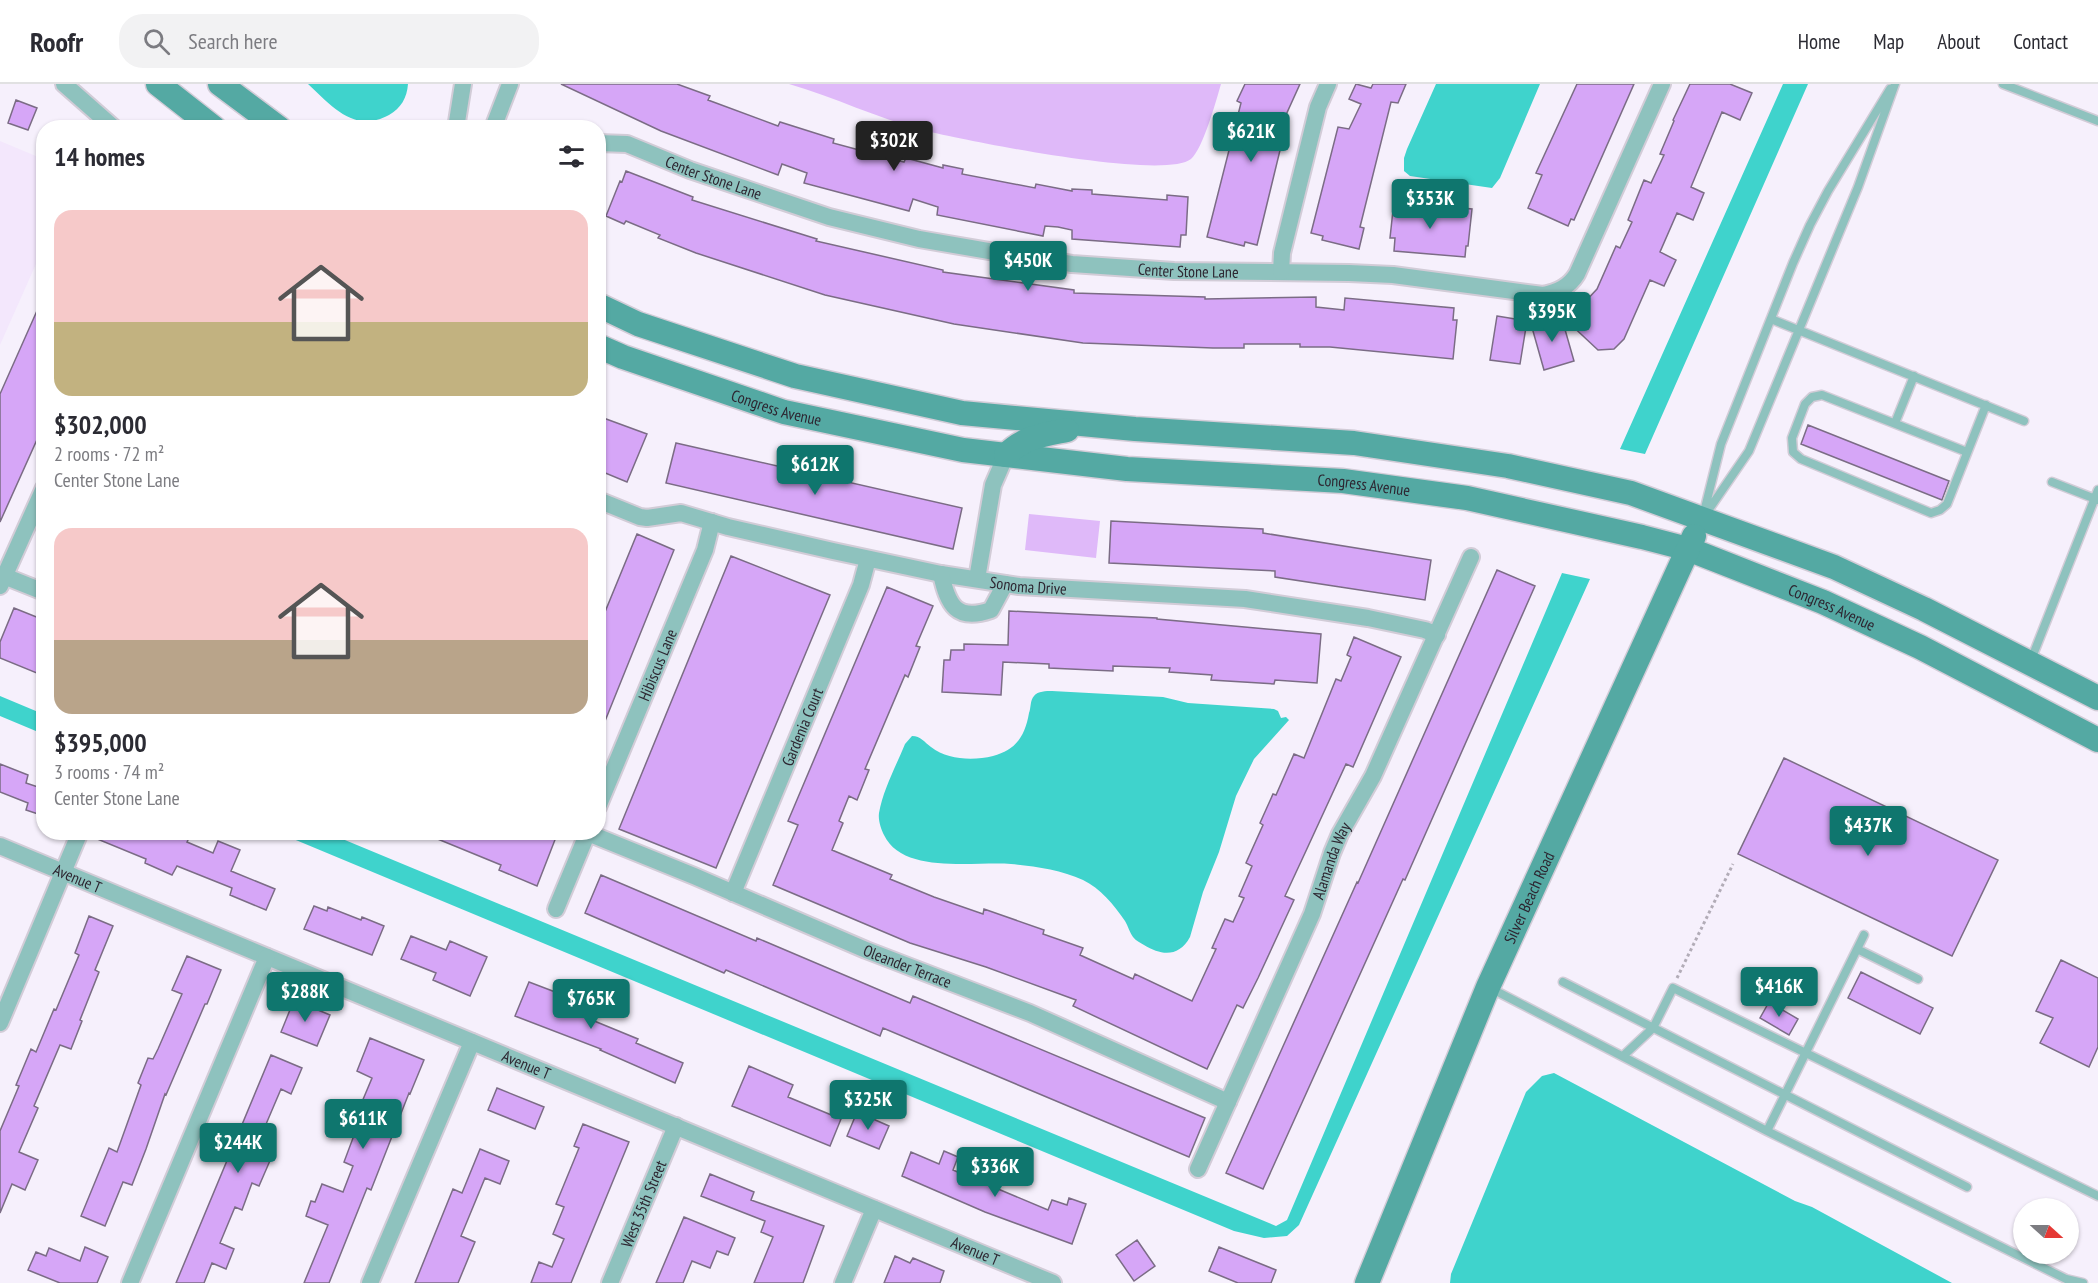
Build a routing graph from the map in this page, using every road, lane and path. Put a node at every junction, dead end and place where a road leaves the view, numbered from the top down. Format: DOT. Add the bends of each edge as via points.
graph roads {
  1 [pos="64,84"];
  2 [pos="158,84"];
  3 [pos="220,84"];
  4 [pos="463,84"];
  5 [pos="500,84"];
  6 [pos="510,84"];
  7 [pos="1328,84"];
  8 [pos="1662,84"];
  9 [pos="1894,84"];
  10 [pos="2003,84"];
  11 [pos="500,104"];
  12 [pos="105,120"];
  13 [pos="204,120"];
  14 [pos="268,120"];
  15 [pos="457,120"];
  16 [pos="495,120"];
  17 [pos="2098,121"];
  18 [pos="606,143"];
  19 [pos="1281,272"];
  20 [pos="606,309"];
  21 [pos="1771,319"];
  22 [pos="1799,330"];
  23 [pos="606,350"];
  24 [pos="1914,376"];
  25 [pos="1986,405"];
  26 [pos="2024,421"];
  27 [pos="1895,423"];
  28 [pos="1096,425"];
  29 [pos="1967,452"];
  30 [pos="1006,455"];
  31 [pos="2052,482"];
  32 [pos="2097,496"];
  33 [pos="606,503"];
  34 [pos="36,506"];
  35 [pos="1702,518"];
  36 [pos="712,522"];
  37 [pos="1688,549"];
  38 [pos="1471,557"];
  39 [pos="868,559"];
  40 [pos="941,574"];
  41 [pos="977,579"];
  42 [pos="2,581"];
  43 [pos="1005,584"];
  44 [pos="36,590"];
  45 [pos="1437,635"];
  46 [pos="2030,662"];
  47 [pos="2098,698"];
  48 [pos="2098,740"];
  49 [pos="606,788"];
  50 [pos="77,840"];
  51 [pos="585,840"];
  52 [pos="605,840"];
  53 [pos="0,846"];
  54 [pos="1732,864"];
  55 [pos="63,872"];
  56 [pos="733,893"];
  57 [pos="556,909"];
  58 [pos="1864,935"];
  59 [pos="1857,949"];
  60 [pos="267,957"];
  61 [pos="1918,979"];
  62 [pos="1563,982"];
  63 [pos="1488,987"];
  64 [pos="1673,988"];
  65 [pos="0,1023"];
  66 [pos="1653,1028"];
  67 [pos="472,1042"];
  68 [pos="1805,1053"];
  69 [pos="1623,1056"];
  70 [pos="1785,1094"];
  71 [pos="1228,1102"];
  72 [pos="675,1126"];
  73 [pos="1767,1131"];
  74 [pos="1198,1169"];
  75 [pos="1967,1187"];
  76 [pos="2098,1196"];
  77 [pos="874,1209"];
  78 [pos="129,1283"];
  79 [pos="370,1283"];
  80 [pos="610,1283"];
  81 [pos="843,1283"];
  82 [pos="1053,1283"];
  83 [pos="1367,1283"];
  84 [pos="2083,1283"];
  1 -- 12 [label="street"];
  2 -- 13 [label="street"];
  3 -- 14 [label="street"];
  4 -- 15 [label="street"];
  5 -- 11 [label="lane"];
  6 -- 11 [label="street"];
  7 -- 19 [label="street" via="1318,106 1282,253"];
  8 -- 19 [label="street, Center Stone Lane" via="1577,274 1572,283 1554,293 1543,295 1393,275"];
  9 -- 21 [label="lane" via="1810,225"];
  9 -- 22 [label="lane" via="1858,187"];
  10 -- 17 [label="lane"];
  11 -- 16 [label="street"];
  18 -- 19 [label="street, Center Stone Lane" via="627,144 690,170 829,217 919,239 1072,264 1174,271"];
  20 -- 28 [label="street" via="638,324 795,376 962,413"];
  21 -- 22 [label="lane"];
  21 -- 35 [label="lane" via="1721,444"];
  22 -- 24 [label="lane"];
  22 -- 35 [label="lane" via="1749,452"];
  23 -- 30 [label="street, Congress Avenue" via="784,412 963,450"];
  24 -- 25 [label="lane"];
  24 -- 27 [label="lane"];
  25 -- 26 [label="lane"];
  25 -- 29 [label="lane"];
  27 -- 29 [label="lane"];
  27 -- 29 [label="lane" via="1822,395 1812,397 1805,404 1792,438 1793,452 1800,459 1931,513 1947,504"];
  28 -- 30 [label="street" via="1025,440"];
  28 -- 35 [label="street" via="1354,443 1508,466 1631,493"];
  30 -- 37 [label="street, Congress Avenue" via="1127,469 1343,482 1467,498"];
  30 -- 41 [label="street" via="993,484"];
  31 -- 32 [label="lane"];
  32 -- 46 [label="lane"];
  33 -- 36 [label="street, Sonoma Drive" via="647,518 681,513"];
  34 -- 42 [label="street"];
  35 -- 37 [label="street, Silver Beach Road"];
  35 -- 46 [label="street" via="1834,567"];
  36 -- 39 [label="street, Sonoma Drive"];
  36 -- 49 [label="street, Hibiscus Lane" via="705,550"];
  37 -- 48 [label="street, Congress Avenue" via="1824,602"];
  37 -- 63 [label="street, Silver Beach Road"];
  38 -- 45 [label="street, Alamanda Way"];
  39 -- 40 [label="street, Sonoma Drive"];
  39 -- 56 [label="street, Gardenia Court" via="861,585"];
  40 -- 41 [label="street, Sonoma Drive"];
  40 -- 43 [label="street" via="947,597 958,610 975,615 991,610"];
  41 -- 43 [label="street, Sonoma Drive"];
  42 -- 44 [label="street"];
  43 -- 45 [label="street, Sonoma Drive" via="1245,599 1368,618"];
  45 -- 71 [label="street, Alamanda Way" via="1373,776 1340,834 1312,914"];
  46 -- 47 [label="street"];
  50 -- 55 [label="street"];
  51 -- 57 [label="street"];
  52 -- 56 [label="street, Oleander Terrace"];
  53 -- 55 [label="street, Avenue T"];
  54 -- 64 [label="path"];
  55 -- 60 [label="street, Avenue T"];
  55 -- 65 [label="street"];
  56 -- 71 [label="street, Oleander Terrace" via="866,951 1030,1013"];
  58 -- 59 [label="lane"];
  59 -- 61 [label="lane"];
  59 -- 68 [label="lane"];
  60 -- 67 [label="street, Avenue T"];
  60 -- 78 [label="street"];
  62 -- 66 [label="lane"];
  63 -- 69 [label="lane"];
  63 -- 83 [label="street, Silver Beach Road"];
  64 -- 66 [label="lane"];
  64 -- 68 [label="lane"];
  66 -- 69 [label="lane"];
  66 -- 70 [label="lane"];
  67 -- 72 [label="street, Avenue T"];
  67 -- 79 [label="street"];
  68 -- 70 [label="lane"];
  68 -- 76 [label="lane"];
  69 -- 73 [label="lane"];
  70 -- 73 [label="lane"];
  70 -- 75 [label="lane"];
  71 -- 74 [label="street, Alamanda Way"];
  72 -- 77 [label="street, Avenue T"];
  72 -- 80 [label="street, West 35th Street"];
  73 -- 84 [label="lane" via="2066,1279"];
  77 -- 81 [label="street"];
  77 -- 82 [label="street, Avenue T"];
}
